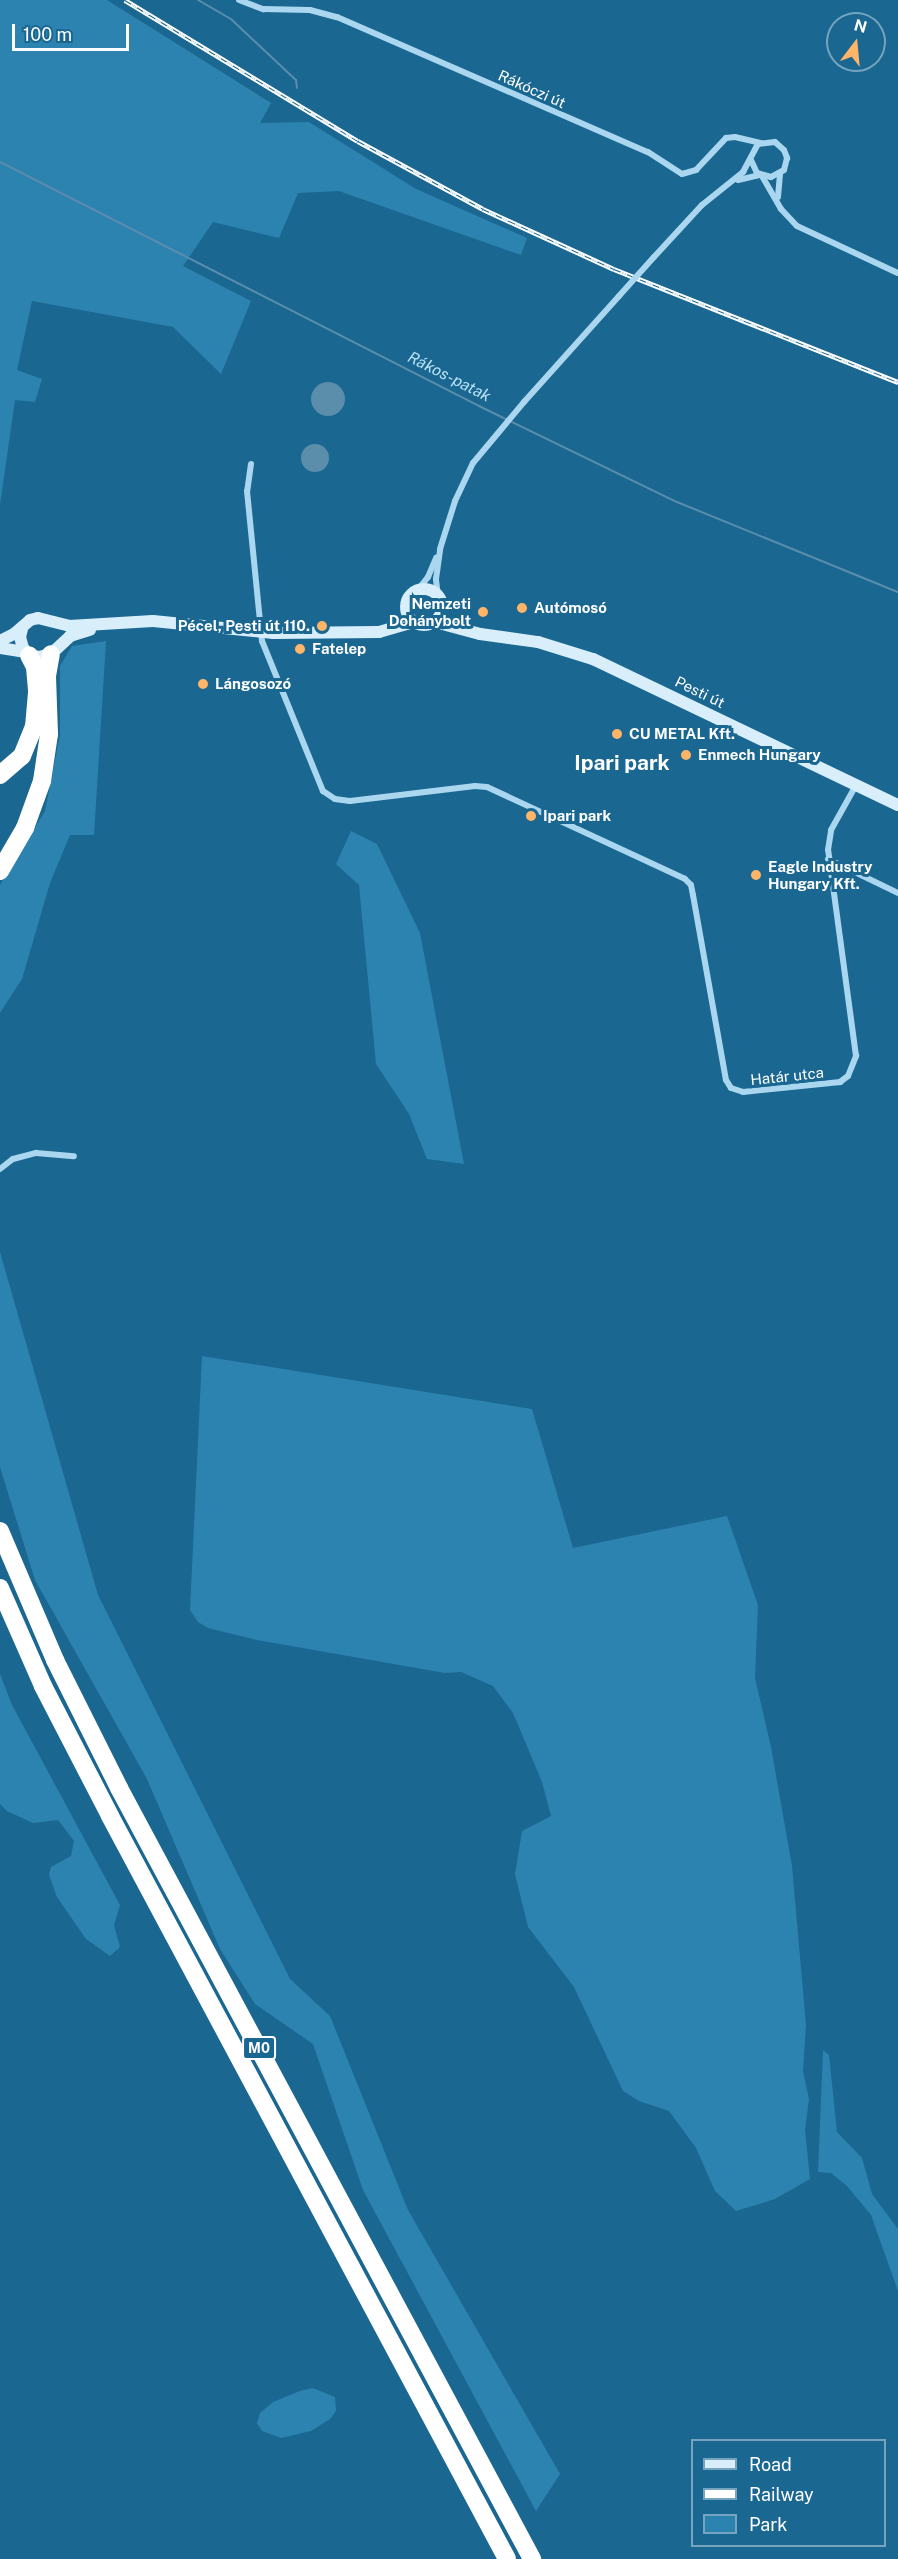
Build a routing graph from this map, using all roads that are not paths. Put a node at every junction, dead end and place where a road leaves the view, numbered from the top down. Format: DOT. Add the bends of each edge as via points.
graph roads {
  1 [pos="239,0"];
  2 [pos="741,138"];
  3 [pos="761,143"];
  4 [pos="753,151"];
  5 [pos="751,160"];
  6 [pos="780,174"];
  7 [pos="761,175"];
  8 [pos="731,182"];
  9 [pos="778,203"];
  10 [pos="898,273"];
  11 [pos="251,464"];
  12 [pos="440,549"];
  13 [pos="417,591"];
  14 [pos="440,601"];
  15 [pos="406,610"];
  16 [pos="414,622"];
  17 [pos="435,622"];
  18 [pos="53,624"];
  19 [pos="108,624"];
  20 [pos="22,628"];
  21 [pos="353,632"];
  22 [pos="260,633"];
  23 [pos="480,634"];
  24 [pos="0,641"];
  25 [pos="0,648"];
  26 [pos="54,650"];
  27 [pos="27,653"];
  28 [pos="0,775"];
  29 [pos="856,784"];
  30 [pos="898,805"];
  31 [pos="828,859"];
  32 [pos="0,871"];
  33 [pos="898,892"];
  34 [pos="74,1156"];
  35 [pos="0,1168"];
  36 [pos="0,1531"];
  37 [pos="0,1588"];
  38 [pos="507,2559"];
  39 [pos="532,2559"];
  1 -- 2 [label="street, Rákóczi út" via="263,9 337,17 648,153 677,173 696,170 726,138"];
  2 -- 3 [label="street"];
  2 -- 4 [label="street"];
  3 -- 4 [label="street"];
  3 -- 6 [label="street" via="776,142 784,150 787,161"];
  4 -- 5 [label="street"];
  5 -- 7 [label="street"];
  5 -- 8 [label="street"];
  6 -- 7 [label="street"];
  6 -- 9 [label="street"];
  7 -- 8 [label="street"];
  7 -- 9 [label="street"];
  8 -- 12 [label="street, bridge" via="702,205 654,257 477,458 449,516"];
  9 -- 10 [label="street" via="804,230"];
  11 -- 22 [label="street" via="247,491"];
  12 -- 13 [label="street"];
  12 -- 14 [label="street" via="436,579"];
  13 -- 14 [label="main road" via="428,590"];
  13 -- 15 [label="main road" via="408,599"];
  14 -- 17 [label="main road"];
  14 -- 23 [label="main road, Pesti út" via="461,624"];
  15 -- 16 [label="main road"];
  15 -- 21 [label="main road" via="386,625"];
  16 -- 17 [label="main road"];
  16 -- 21 [label="main road" via="379,633"];
  17 -- 23 [label="main road, Pesti út"];
  18 -- 19 [label="main road"];
  18 -- 20 [label="main road" via="38,618"];
  18 -- 26 [label="main road" via="59,634"];
  19 -- 22 [label="main road" via="179,622"];
  19 -- 26 [label="main road" via="70,636"];
  20 -- 24 [label="main road"];
  20 -- 27 [label="main road" via="20,643"];
  21 -- 22 [label="main road"];
  22 -- 31 [label="street, Határ utca" via="311,767 323,791 331,797 356,800 487,787 685,879 691,885 726,1080 731,1088 743,1092 840,1082 848,1076 856,1056"];
  23 -- 29 [label="main road, Pesti út" via="538,642 593,659"];
  25 -- 27 [label="main road"];
  26 -- 27 [label="main road" via="39,657"];
  26 -- 32 [label="highway" via="47,676 49,734 42,781 25,828"];
  27 -- 28 [label="highway" via="35,668 34,727 22,756"];
  29 -- 30 [label="main road, Pesti út"];
  29 -- 31 [label="street, Határ utca" via="831,830"];
  31 -- 33 [label="street"];
  34 -- 35 [label="street" via="36,1153 13,1159"];
  36 -- 39 [label="highway, M0" via="55,1660 119,1788"];
  37 -- 38 [label="highway, M0" via="43,1686 105,1806"];
}
